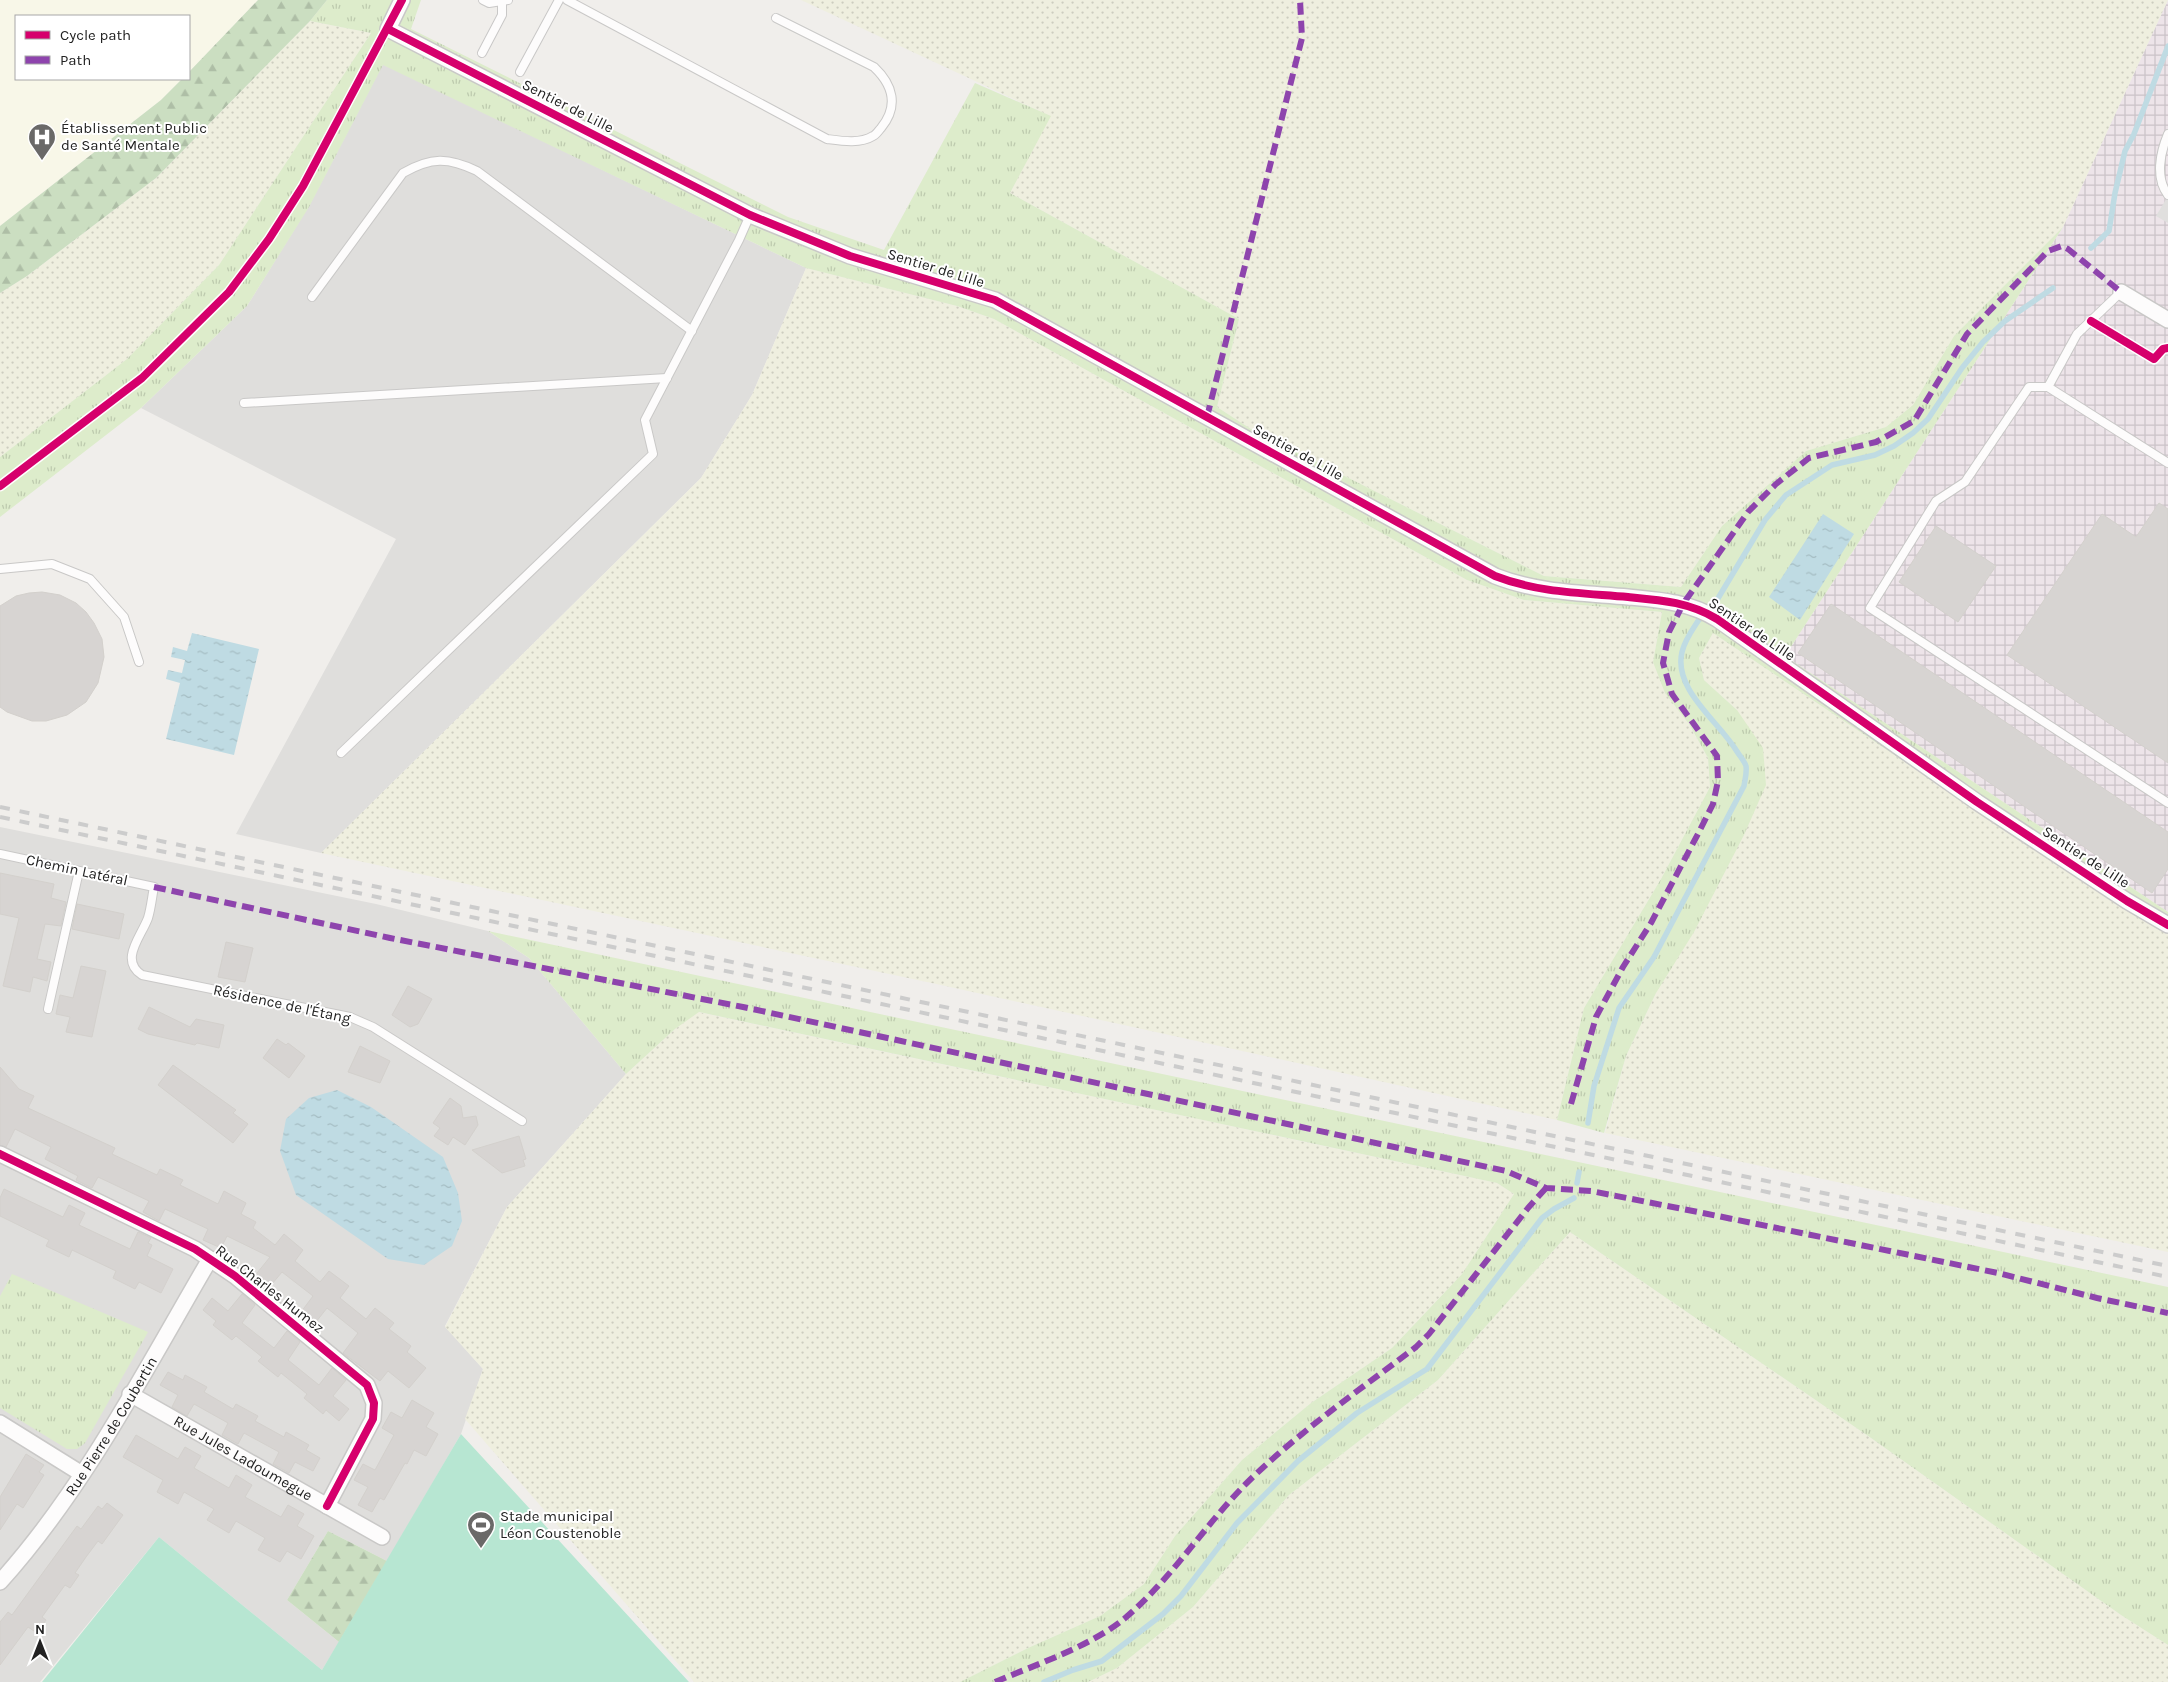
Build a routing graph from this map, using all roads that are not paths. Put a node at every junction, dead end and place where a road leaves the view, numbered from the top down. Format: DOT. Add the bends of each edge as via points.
graph roads {
  1 [pos="402,0"];
  2 [pos="483,0"];
  3 [pos="505,0"];
  4 [pos="559,0"];
  5 [pos="566,0"];
  6 [pos="776,18"];
  7 [pos="482,53"];
  8 [pos="520,72"];
  9 [pos="2168,134"];
  10 [pos="2168,195"];
  11 [pos="750,215"];
  12 [pos="2121,292"];
  13 [pos="312,298"];
  14 [pos="2168,320"];
  15 [pos="692,331"];
  16 [pos="667,378"];
  17 [pos="2048,386"];
  18 [pos="244,403"];
  19 [pos="2168,463"];
  20 [pos="0,569"];
  21 [pos="139,662"];
  22 [pos="341,753"];
  23 [pos="2168,803"];
  24 [pos="0,854"];
  25 [pos="79,871"];
  26 [pos="154,887"];
  27 [pos="2168,925"];
  28 [pos="48,1009"];
  29 [pos="522,1121"];
  30 [pos="0,1154"];
  31 [pos="210,1259"];
  32 [pos="130,1394"];
  33 [pos="0,1423"];
  34 [pos="82,1474"];
  35 [pos="327,1506"];
  36 [pos="382,1537"];
  37 [pos="0,1582"];
  1 -- 11 [label="street, Sentier de Lille" via="388,29"];
  2 -- 3 [label="lane" via="489,3"];
  3 -- 7 [label="lane" via="502,15"];
  4 -- 8 [label="lane"];
  5 -- 6 [label="lane" via="827,139 850,142 874,136 890,118 892,94 885,77 874,67"];
  9 -- 10 [label="lane" via="2160,160 2161,179"];
  11 -- 15 [label="lane"];
  11 -- 27 [label="street, Sentier de Lille" via="850,256 994,300 1507,581 1544,590 1664,600 1700,610 1976,802"];
  12 -- 14 [label="street"];
  12 -- 17 [label="lane" via="2078,334"];
  13 -- 15 [label="lane" via="403,172 419,164 439,160 459,162 477,171"];
  15 -- 16 [label="lane"];
  16 -- 18 [label="lane"];
  16 -- 22 [label="lane" via="645,420 653,454"];
  17 -- 19 [label="lane"];
  17 -- 23 [label="lane" via="2029,387 1965,482 1936,501 1870,608"];
  20 -- 21 [label="lane" via="52,564 90,579 124,617"];
  24 -- 25 [label="lane, Chemin Latéral"];
  25 -- 26 [label="lane, Chemin Latéral"];
  25 -- 28 [label="lane"];
  26 -- 29 [label="lane, Résidence de l'Étang" via="149,915 132,952 132,964 142,975 350,1017 373,1027"];
  30 -- 31 [label="street, Rue Charles Humez"];
  31 -- 32 [label="street, Rue Pierre de Coubertin"];
  31 -- 35 [label="street, Rue Charles Humez" via="361,1378 372,1394 373,1419"];
  32 -- 34 [label="street, Rue Pierre de Coubertin"];
  32 -- 35 [label="street, Rue Jules Ladoumegue"];
  33 -- 34 [label="street"];
  34 -- 37 [label="street, Rue Pierre de Coubertin" via="39,1538"];
  35 -- 36 [label="street, Rue Jules Ladoumegue"];
}
